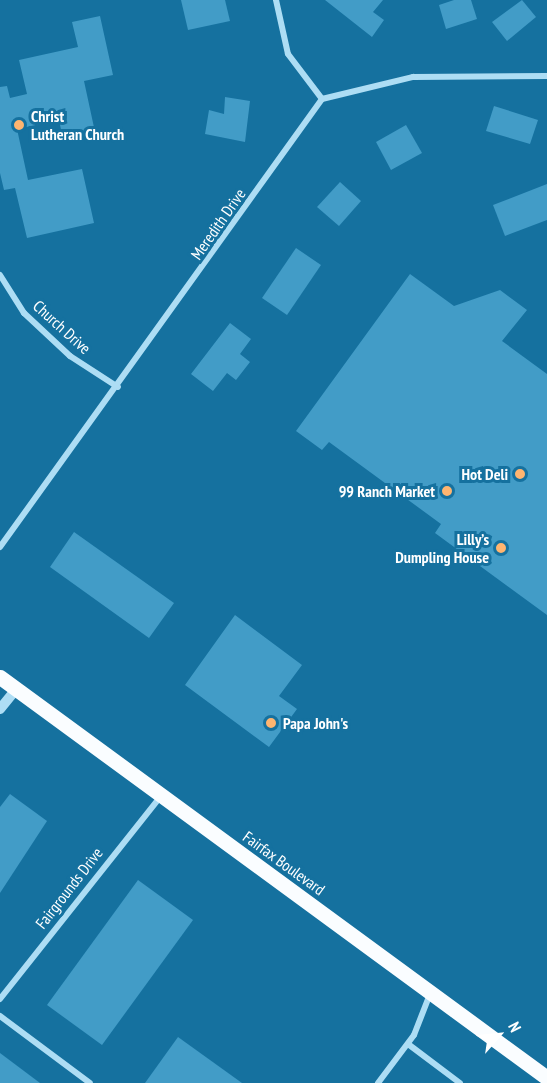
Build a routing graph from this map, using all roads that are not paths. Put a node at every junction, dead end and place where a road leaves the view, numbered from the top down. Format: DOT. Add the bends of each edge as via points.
graph roads {
  1 [pos="276,0"];
  2 [pos="547,76"];
  3 [pos="322,99"];
  4 [pos="0,275"];
  5 [pos="118,387"];
  6 [pos="0,547"];
  7 [pos="0,677"];
  8 [pos="16,689"];
  9 [pos="0,709"];
  10 [pos="161,796"];
  11 [pos="430,993"];
  12 [pos="0,999"];
  13 [pos="0,1016"];
  14 [pos="408,1044"];
  15 [pos="547,1078"];
  16 [pos="90,1083"];
  17 [pos="378,1083"];
  18 [pos="460,1083"];
  1 -- 3 [label="street" via="288,54"];
  2 -- 3 [label="street" via="413,77"];
  3 -- 5 [label="street, Meredith Drive"];
  4 -- 5 [label="street, Church Drive" via="24,313 70,356"];
  5 -- 6 [label="street, Meredith Drive"];
  7 -- 8 [label="main road, Fairfax Boulevard"];
  8 -- 9 [label="street"];
  8 -- 10 [label="main road, Fairfax Boulevard"];
  10 -- 11 [label="main road, Fairfax Boulevard"];
  10 -- 12 [label="street, Fairgrounds Drive"];
  11 -- 14 [label="street"];
  11 -- 15 [label="main road, Fairfax Boulevard"];
  13 -- 16 [label="street"];
  14 -- 17 [label="street"];
  14 -- 18 [label="street"];
}
